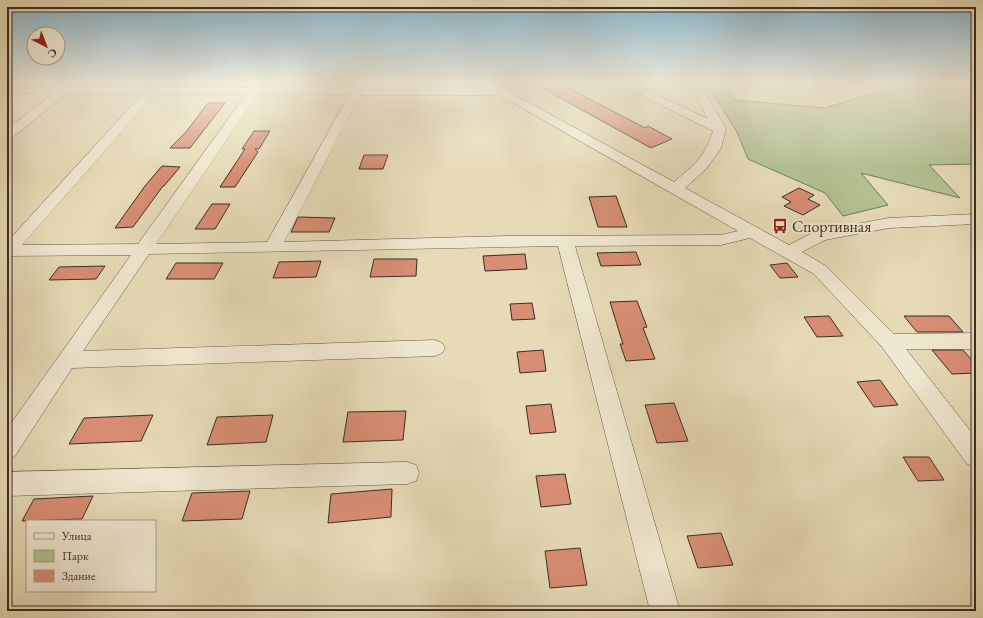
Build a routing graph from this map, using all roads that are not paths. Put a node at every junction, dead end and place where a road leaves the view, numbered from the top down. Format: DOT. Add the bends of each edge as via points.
graph roads {
  1 [pos="36,112"];
  2 [pos="132,112"];
  3 [pos="240,112"];
  4 [pos="345,112"];
  5 [pos="538,112"];
  6 [pos="683,112"];
  7 [pos="710,112"];
  8 [pos="720,129"];
  9 [pos="7,135"];
  10 [pos="676,188"];
  11 [pos="976,219"];
  12 [pos="753,232"];
  13 [pos="565,241"];
  14 [pos="273,247"];
  15 [pos="144,248"];
  16 [pos="8,251"];
  17 [pos="789,252"];
  18 [pos="976,341"];
  19 [pos="888,342"];
  20 [pos="435,348"];
  21 [pos="66,360"];
  22 [pos="7,449"];
  23 [pos="976,456"];
  24 [pos="407,473"];
  25 [pos="7,484"];
  26 [pos="665,611"];
  1 -- 9 [label="street"];
  2 -- 16 [label="street"];
  3 -- 15 [label="street"];
  4 -- 14 [label="street"];
  5 -- 10 [label="street"];
  6 -- 8 [label="street"];
  7 -- 8 [label="street"];
  8 -- 10 [label="street" via="714,148 701,166"];
  10 -- 12 [label="street"];
  11 -- 17 [label="street" via="890,223 820,236"];
  12 -- 13 [label="street" via="721,240"];
  12 -- 17 [label="street"];
  13 -- 14 [label="street"];
  13 -- 26 [label="street"];
  14 -- 15 [label="street"];
  15 -- 16 [label="street"];
  15 -- 21 [label="street"];
  17 -- 19 [label="street" via="820,270"];
  18 -- 19 [label="street"];
  19 -- 23 [label="street"];
  20 -- 21 [label="street"];
  21 -- 22 [label="street"];
  24 -- 25 [label="street"];
}
